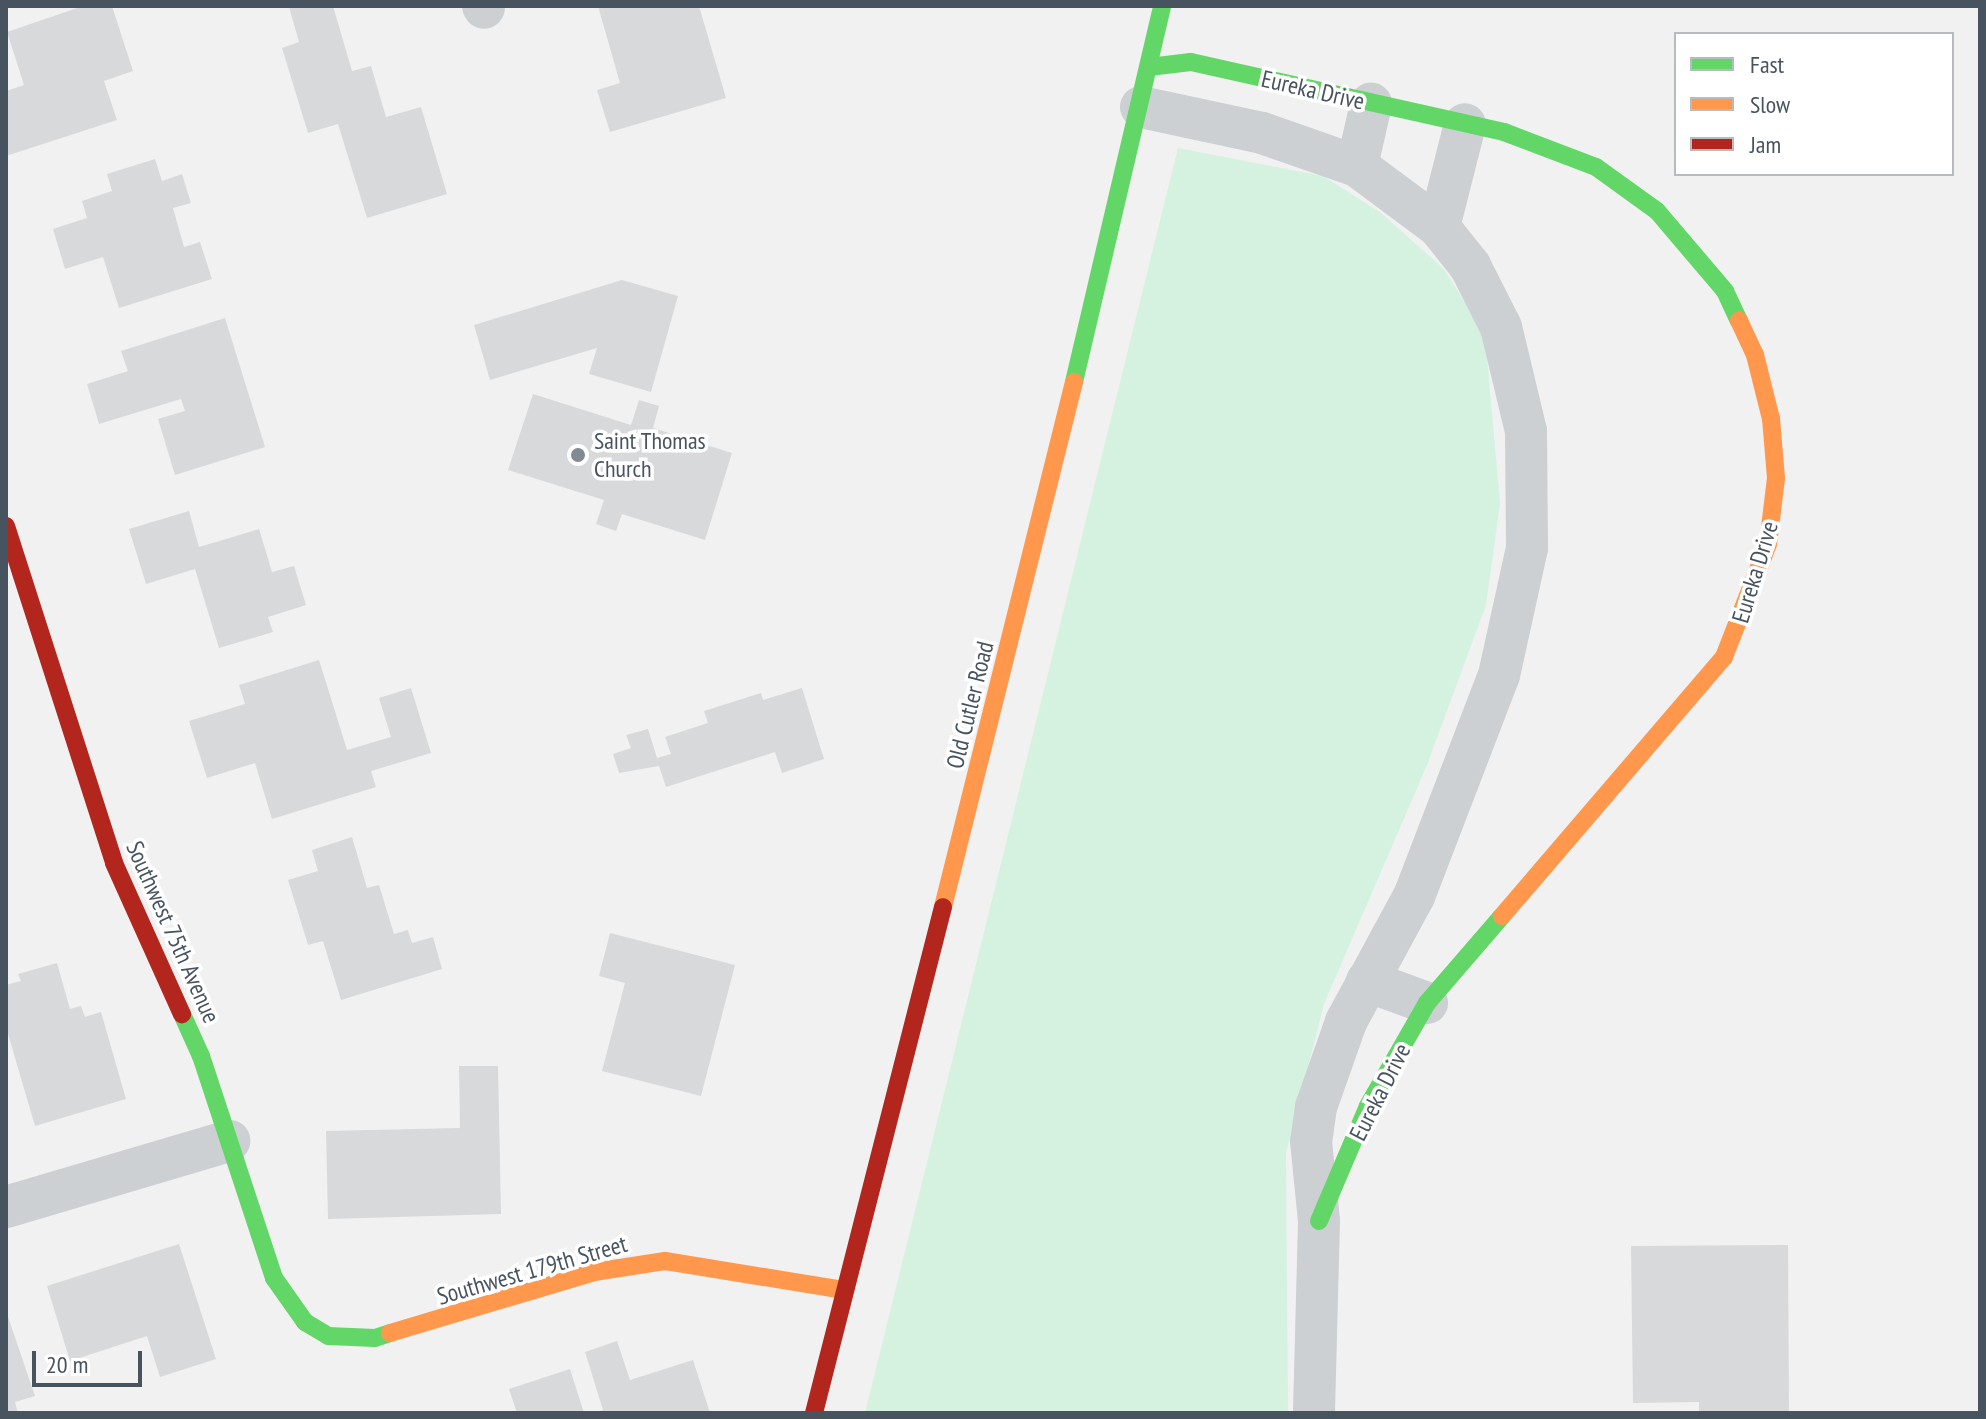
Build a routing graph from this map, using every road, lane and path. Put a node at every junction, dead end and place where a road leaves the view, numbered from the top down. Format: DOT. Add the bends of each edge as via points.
graph roads {
  1 [pos="1162,6"];
  2 [pos="1149,67"];
  3 [pos="1371,104"];
  4 [pos="1141,107"];
  5 [pos="1465,124"];
  6 [pos="1357,166"];
  7 [pos="1439,227"];
  8 [pos="6,526"];
  9 [pos="1367,981"];
  10 [pos="1427,1003"];
  11 [pos="229,1141"];
  12 [pos="6,1207"];
  13 [pos="1319,1221"];
  14 [pos="845,1290"];
  15 [pos="328,1336"];
  16 [pos="814,1413"];
  17 [pos="1314,1413"];
  1 -- 2 [label="street, Old Cutler Road"];
  2 -- 3 [label="street, Eureka Drive" via="1191,62"];
  2 -- 4 [label="street, Old Cutler Road"];
  3 -- 5 [label="street, Eureka Drive"];
  3 -- 6 [label="street"];
  4 -- 6 [label="street, Eureka Drive" via="1262,133"];
  4 -- 14 [label="street, Old Cutler Road" via="1041,524"];
  5 -- 7 [label="street"];
  5 -- 10 [label="street, Eureka Drive" via="1539,143 1596,167 1684,238 1725,291 1755,355 1768,404 1776,478 1768,544 1724,657"];
  6 -- 7 [label="street, Eureka Drive"];
  7 -- 9 [label="street, Eureka Drive" via="1487,298 1511,359 1529,463 1527,548 1499,675 1414,896"];
  8 -- 11 [label="street, Southwest 75th Avenue" via="114,863 182,1010"];
  9 -- 10 [label="street"];
  9 -- 13 [label="street, Eureka Drive" via="1330,1060 1316,1107 1311,1141"];
  10 -- 13 [label="street, Eureka Drive" via="1368,1106"];
  11 -- 12 [label="street"];
  11 -- 15 [label="street, Southwest 75th Avenue" via="274,1278 305,1322"];
  13 -- 17 [label="street, Eureka Drive"];
  14 -- 15 [label="street, Southwest 179th Street" via="665,1261 594,1272 375,1338"];
  14 -- 16 [label="street, Old Cutler Road"];
}
